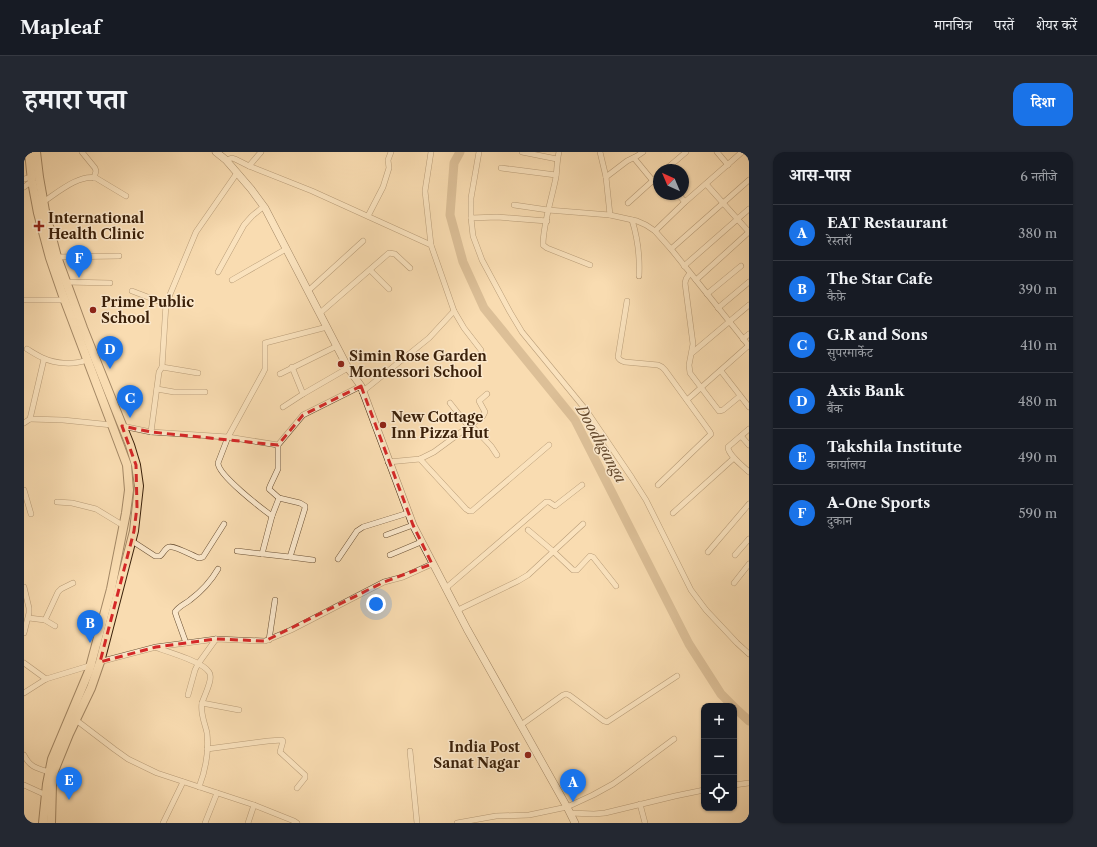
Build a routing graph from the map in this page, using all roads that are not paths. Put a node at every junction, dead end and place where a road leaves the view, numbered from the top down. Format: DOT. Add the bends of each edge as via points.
graph roads {
  1 [pos="29,152"];
  2 [pos="36,152"];
  3 [pos="82,152"];
  4 [pos="216,152"];
  5 [pos="261,152"];
  6 [pos="391,152"];
  7 [pos="430,152"];
  8 [pos="479,152"];
  9 [pos="522,152"];
  10 [pos="559,152"];
  11 [pos="600,152"];
  12 [pos="643,152"];
  13 [pos="686,152"];
  14 [pos="717,152"];
  15 [pos="742,152"];
  16 [pos="634,158"];
  17 [pos="557,159"];
  18 [pos="226,160"];
  19 [pos="672,164"];
  20 [pos="728,165"];
  21 [pos="249,166"];
  22 [pos="501,168"];
  23 [pos="237,173"];
  24 [pos="556,175"];
  25 [pos="606,177"];
  26 [pos="94,178"];
  27 [pos="29,179"];
  28 [pos="749,180"];
  29 [pos="653,181"];
  30 [pos="706,184"];
  31 [pos="24,187"];
  32 [pos="126,196"];
  33 [pos="43,202"];
  34 [pos="685,202"];
  35 [pos="628,203"];
  36 [pos="722,203"];
  37 [pos="514,205"];
  38 [pos="263,207"];
  39 [pos="749,209"];
  40 [pos="548,210"];
  41 [pos="610,215"];
  42 [pos="368,216"];
  43 [pos="471,218"];
  44 [pos="737,219"];
  45 [pos="632,220"];
  46 [pos="547,221"];
  47 [pos="655,231"];
  48 [pos="749,232"];
  49 [pos="363,241"];
  50 [pos="431,245"];
  51 [pos="286,249"];
  52 [pos="671,249"];
  53 [pos="119,256"];
  54 [pos="57,258"];
  55 [pos="590,265"];
  56 [pos="684,266"];
  57 [pos="742,266"];
  58 [pos="410,268"];
  59 [pos="370,270"];
  60 [pos="218,272"];
  61 [pos="690,274"];
  62 [pos="639,276"];
  63 [pos="232,280"];
  64 [pos="696,280"];
  65 [pos="66,282"];
  66 [pos="749,282"];
  67 [pos="110,283"];
  68 [pos="390,289"];
  69 [pos="132,291"];
  70 [pos="308,291"];
  71 [pos="708,294"];
  72 [pos="24,300"];
  73 [pos="64,300"];
  74 [pos="628,301"];
  75 [pos="166,304"];
  76 [pos="749,305"];
  77 [pos="718,308"];
  78 [pos="454,311"];
  79 [pos="320,313"];
  80 [pos="730,322"];
  81 [pos="327,327"];
  82 [pos="749,334"];
  83 [pos="743,339"];
  84 [pos="336,346"];
  85 [pos="749,346"];
  86 [pos="27,349"];
  87 [pos="481,350"];
  88 [pos="692,353"];
  89 [pos="44,359"];
  90 [pos="87,360"];
  91 [pos="162,367"];
  92 [pos="292,367"];
  93 [pos="348,368"];
  94 [pos="720,371"];
  95 [pos="198,373"];
  96 [pos="280,374"];
  97 [pos="157,388"];
  98 [pos="701,388"];
  99 [pos="362,389"];
  100 [pos="204,392"];
  101 [pos="303,394"];
  102 [pos="487,394"];
  103 [pos="740,396"];
  104 [pos="687,400"];
  105 [pos="450,403"];
  106 [pos="749,407"];
  107 [pos="283,408"];
  108 [pos="30,419"];
  109 [pos="24,424"];
  110 [pos="112,424"];
  111 [pos="122,426"];
  112 [pos="470,426"];
  113 [pos="749,429"];
  114 [pos="151,432"];
  115 [pos="741,436"];
  116 [pos="228,437"];
  117 [pos="278,445"];
  118 [pos="549,445"];
  119 [pos="749,446"];
  120 [pos="498,455"];
  121 [pos="734,458"];
  122 [pos="420,459"];
  123 [pos="388,462"];
  124 [pos="749,472"];
  125 [pos="582,485"];
  126 [pos="658,485"];
  127 [pos="24,490"];
  128 [pos="279,498"];
  129 [pos="58,502"];
  130 [pos="749,504"];
  131 [pos="408,513"];
  132 [pos="673,513"];
  133 [pos="31,514"];
  134 [pos="272,516"];
  135 [pos="224,524"];
  136 [pos="583,524"];
  137 [pos="412,525"];
  138 [pos="124,526"];
  139 [pos="528,530"];
  140 [pos="386,535"];
  141 [pos="749,539"];
  142 [pos="132,541"];
  143 [pos="421,542"];
  144 [pos="237,551"];
  145 [pos="554,552"];
  146 [pos="708,552"];
  147 [pos="262,554"];
  148 [pos="390,555"];
  149 [pos="735,555"];
  150 [pos="290,558"];
  151 [pos="338,559"];
  152 [pos="313,560"];
  153 [pos="432,564"];
  154 [pos="749,564"];
  155 [pos="218,569"];
  156 [pos="73,583"];
  157 [pos="734,583"];
  158 [pos="616,586"];
  159 [pos="24,587"];
  160 [pos="446,588"];
  161 [pos="275,600"];
  162 [pos="458,610"];
  163 [pos="29,618"];
  164 [pos="45,620"];
  165 [pos="55,626"];
  166 [pos="24,633"];
  167 [pos="216,639"];
  168 [pos="269,640"];
  169 [pos="186,643"];
  170 [pos="156,647"];
  171 [pos="749,654"];
  172 [pos="100,662"];
  173 [pos="24,663"];
  174 [pos="198,664"];
  175 [pos="91,665"];
  176 [pos="677,676"];
  177 [pos="46,679"];
  178 [pos="24,693"];
  179 [pos="188,695"];
  180 [pos="202,703"];
  181 [pos="239,710"];
  182 [pos="76,720"];
  183 [pos="521,725"];
  184 [pos="674,739"];
  185 [pos="208,749"];
  186 [pos="410,751"];
  187 [pos="24,755"];
  188 [pos="49,772"];
  189 [pos="183,782"];
  190 [pos="749,783"];
  191 [pos="24,785"];
  192 [pos="737,785"];
  193 [pos="199,787"];
  194 [pos="297,788"];
  195 [pos="701,791"];
  196 [pos="217,793"];
  197 [pos="46,795"];
  198 [pos="640,804"];
  199 [pos="254,805"];
  200 [pos="569,810"];
  201 [pos="43,823"];
  202 [pos="51,823"];
  203 [pos="163,823"];
  204 [pos="205,823"];
  205 [pos="248,823"];
  206 [pos="297,823"];
  207 [pos="417,823"];
  208 [pos="457,823"];
  209 [pos="575,823"];
  210 [pos="645,823"];
  1 -- 27 [label="main road"];
  2 -- 33 [label="main road"];
  3 -- 26 [label="street" via="95,168"];
  4 -- 18 [label="main road"];
  5 -- 21 [label="street"];
  6 -- 42 [label="street" via="383,187"];
  7 -- 50 [label="street" via="425,191"];
  8 -- 43 [label="street"];
  9 -- 17 [label="street"];
  10 -- 17 [label="street"];
  11 -- 25 [label="street"];
  12 -- 16 [label="street"];
  13 -- 19 [label="street"];
  14 -- 20 [label="street"];
  15 -- 20 [label="street"];
  16 -- 25 [label="street" via="627,160"];
  16 -- 29 [label="street"];
  17 -- 24 [label="street"];
  18 -- 21 [label="street" via="232,158"];
  18 -- 23 [label="main road"];
  20 -- 30 [label="street"];
  21 -- 42 [label="street"];
  22 -- 24 [label="street"];
  23 -- 38 [label="main road"];
  23 -- 75 [label="street" via="196,232"];
  24 -- 40 [label="street"];
  25 -- 41 [label="street"];
  26 -- 32 [label="street"];
  26 -- 33 [label="street" via="84,178 71,184"];
  27 -- 31 [label="street"];
  27 -- 73 [label="main road"];
  28 -- 36 [label="street"];
  29 -- 35 [label="street"];
  30 -- 34 [label="street"];
  30 -- 36 [label="street"];
  33 -- 54 [label="main road"];
  34 -- 47 [label="street"];
  36 -- 44 [label="street"];
  36 -- 52 [label="street"];
  37 -- 40 [label="street"];
  38 -- 51 [label="main road"];
  38 -- 60 [label="street" via="244,225"];
  39 -- 44 [label="street"];
  40 -- 41 [label="street"];
  40 -- 46 [label="street"];
  41 -- 45 [label="street"];
  42 -- 50 [label="street"];
  43 -- 46 [label="street" via="497,217"];
  43 -- 171 [label="street" via="482,260 522,332 586,410 632,478 646,500 691,590 706,610"];
  44 -- 48 [label="street"];
  44 -- 56 [label="street"];
  45 -- 47 [label="street"];
  45 -- 62 [label="street" via="639,248"];
  46 -- 55 [label="street" via="544,247"];
  47 -- 52 [label="street"];
  48 -- 64 [label="street"];
  49 -- 70 [label="street"];
  50 -- 78 [label="street"];
  51 -- 63 [label="street"];
  51 -- 70 [label="main road"];
  52 -- 56 [label="street"];
  53 -- 54 [label="street"];
  54 -- 65 [label="main road"];
  56 -- 61 [label="street"];
  57 -- 71 [label="street"];
  58 -- 59 [label="street" via="391,253"];
  59 -- 68 [label="street"];
  59 -- 79 [label="street"];
  61 -- 64 [label="street"];
  61 -- 88 [label="street" via="685,283"];
  64 -- 71 [label="street"];
  65 -- 67 [label="street"];
  65 -- 111 [label="main road"];
  66 -- 77 [label="street"];
  69 -- 75 [label="street"];
  70 -- 79 [label="main road"];
  71 -- 77 [label="street"];
  72 -- 73 [label="street"];
  73 -- 90 [label="main road"];
  74 -- 104 [label="street" via="619,359 662,367"];
  75 -- 91 [label="street"];
  76 -- 80 [label="street"];
  77 -- 80 [label="street"];
  78 -- 87 [label="street"];
  78 -- 99 [label="street" via="428,338"];
  79 -- 81 [label="main road"];
  80 -- 83 [label="street"];
  80 -- 88 [label="street"];
  81 -- 84 [label="main road"];
  81 -- 116 [label="street" via="265,343 263,373"];
  82 -- 83 [label="street"];
  83 -- 85 [label="street"];
  84 -- 92 [label="street"];
  84 -- 93 [label="main road"];
  85 -- 94 [label="street"];
  86 -- 89 [label="street"];
  88 -- 98 [label="street" via="690,373"];
  89 -- 90 [label="street" via="61,363"];
  89 -- 108 [label="street"];
  90 -- 110 [label="main road"];
  91 -- 95 [label="street"];
  91 -- 97 [label="street"];
  92 -- 96 [label="street"];
  92 -- 101 [label="street"];
  93 -- 99 [label="main road"];
  93 -- 101 [label="street"];
  94 -- 98 [label="street"];
  94 -- 103 [label="street"];
  97 -- 100 [label="street" via="174,392"];
  97 -- 114 [label="street"];
  98 -- 103 [label="street" via="721,411"];
  98 -- 104 [label="street"];
  99 -- 117 [label="street" via="303,415"];
  99 -- 123 [label="main road"];
  101 -- 107 [label="street"];
  102 -- 112 [label="street" via="479,401 484,414"];
  103 -- 106 [label="street"];
  104 -- 126 [label="street" via="711,434"];
  105 -- 112 [label="street"];
  108 -- 109 [label="street"];
  108 -- 110 [label="street"];
  110 -- 138 [label="main road" via="127,465 129,490"];
  111 -- 114 [label="street"];
  111 -- 142 [label="main road" via="136,465 139,486"];
  112 -- 120 [label="street"];
  112 -- 122 [label="street"];
  113 -- 115 [label="street"];
  114 -- 116 [label="street"];
  115 -- 119 [label="street"];
  115 -- 121 [label="street" via="728,447"];
  116 -- 117 [label="street"];
  116 -- 134 [label="street" via="218,466 222,473"];
  117 -- 128 [label="street" via="278,469 269,489"];
  118 -- 122 [label="street" via="469,511"];
  121 -- 124 [label="street"];
  121 -- 132 [label="street"];
  122 -- 123 [label="street"];
  123 -- 131 [label="main road"];
  125 -- 160 [label="street" via="555,506 546,502"];
  127 -- 133 [label="street"];
  128 -- 134 [label="street"];
  128 -- 150 [label="street" via="300,503 305,508"];
  129 -- 138 [label="street" via="96,510"];
  130 -- 146 [label="street"];
  131 -- 137 [label="main road"];
  131 -- 151 [label="street" via="363,527 357,531"];
  134 -- 147 [label="street"];
  135 -- 142 [label="street" via="201,558 171,547 160,556 155,556"];
  136 -- 145 [label="street"];
  137 -- 140 [label="street"];
  137 -- 143 [label="main road"];
  138 -- 175 [label="main road"];
  139 -- 145 [label="street"];
  141 -- 149 [label="street"];
  142 -- 172 [label="main road"];
  143 -- 148 [label="street"];
  143 -- 153 [label="main road"];
  144 -- 147 [label="street"];
  145 -- 158 [label="street" via="575,571 592,556"];
  145 -- 162 [label="street" via="528,575"];
  147 -- 150 [label="street"];
  150 -- 152 [label="street"];
  153 -- 160 [label="main road"];
  153 -- 168 [label="street" via="384,582"];
  154 -- 157 [label="street"];
  155 -- 169 [label="street" via="210,581 176,612"];
  156 -- 164 [label="street" via="58,592"];
  159 -- 163 [label="street"];
  160 -- 162 [label="main road"];
  161 -- 168 [label="street"];
  162 -- 183 [label="main road"];
  163 -- 164 [label="street"];
  163 -- 166 [label="street"];
  164 -- 165 [label="street"];
  167 -- 168 [label="street"];
  167 -- 169 [label="street"];
  167 -- 174 [label="street"];
  169 -- 170 [label="street"];
  170 -- 172 [label="street"];
  170 -- 174 [label="street"];
  172 -- 175 [label="street"];
  172 -- 182 [label="main road"];
  173 -- 177 [label="street"];
  174 -- 179 [label="street"];
  174 -- 180 [label="street" via="208,670 211,676"];
  175 -- 177 [label="street"];
  175 -- 188 [label="main road"];
  176 -- 183 [label="street" via="607,722 566,694"];
  177 -- 178 [label="street"];
  180 -- 181 [label="street"];
  180 -- 185 [label="street"];
  182 -- 189 [label="street" via="128,758 157,773"];
  182 -- 202 [label="main road" via="54,771"];
  183 -- 200 [label="main road"];
  184 -- 200 [label="street" via="628,774"];
  185 -- 193 [label="street"];
  185 -- 194 [label="street" via="282,740 280,752 305,775"];
  186 -- 207 [label="street"];
  187 -- 188 [label="street" via="32,766"];
  188 -- 197 [label="main road"];
  189 -- 193 [label="street"];
  189 -- 203 [label="street"];
  190 -- 192 [label="street"];
  191 -- 197 [label="street"];
  193 -- 196 [label="street"];
  195 -- 198 [label="street"];
  196 -- 199 [label="street"];
  196 -- 204 [label="street"];
  197 -- 201 [label="main road"];
  198 -- 200 [label="street" via="594,814"];
  198 -- 210 [label="street"];
  199 -- 205 [label="street"];
  199 -- 206 [label="street"];
  200 -- 208 [label="street" via="496,816"];
  200 -- 209 [label="main road"];
}
